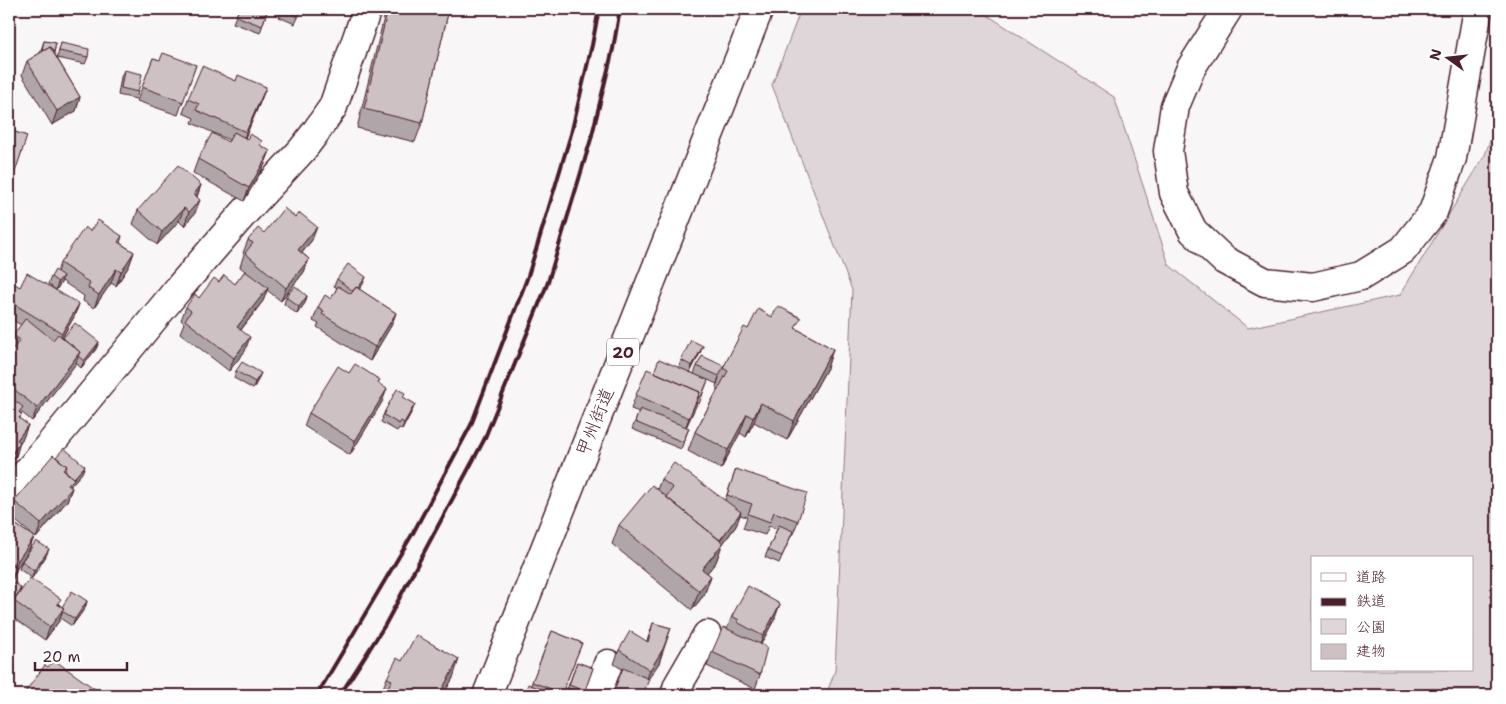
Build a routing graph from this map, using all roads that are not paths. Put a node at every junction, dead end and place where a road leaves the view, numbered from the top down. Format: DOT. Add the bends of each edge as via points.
graph roads {
  1 [pos="367,9"];
  2 [pos="758,9"];
  3 [pos="1228,9"];
  4 [pos="1478,9"];
  5 [pos="9,494"];
  6 [pos="707,635"];
  7 [pos="608,664"];
  8 [pos="487,695"];
  9 [pos="596,695"];
  10 [pos="675,695"];
  1 -- 5 [label="main road" via="333,107 308,142 186,280"];
  2 -- 8 [label="main road, 甲州街道 / 20"];
  3 -- 4 [label="main road" via="1191,68 1176,106 1168,151 1174,193 1192,231 1224,260 1265,282 1313,287 1361,276 1403,250 1433,212 1452,158"];
  6 -- 10 [label="main road"];
  7 -- 9 [label="main road"];
}
